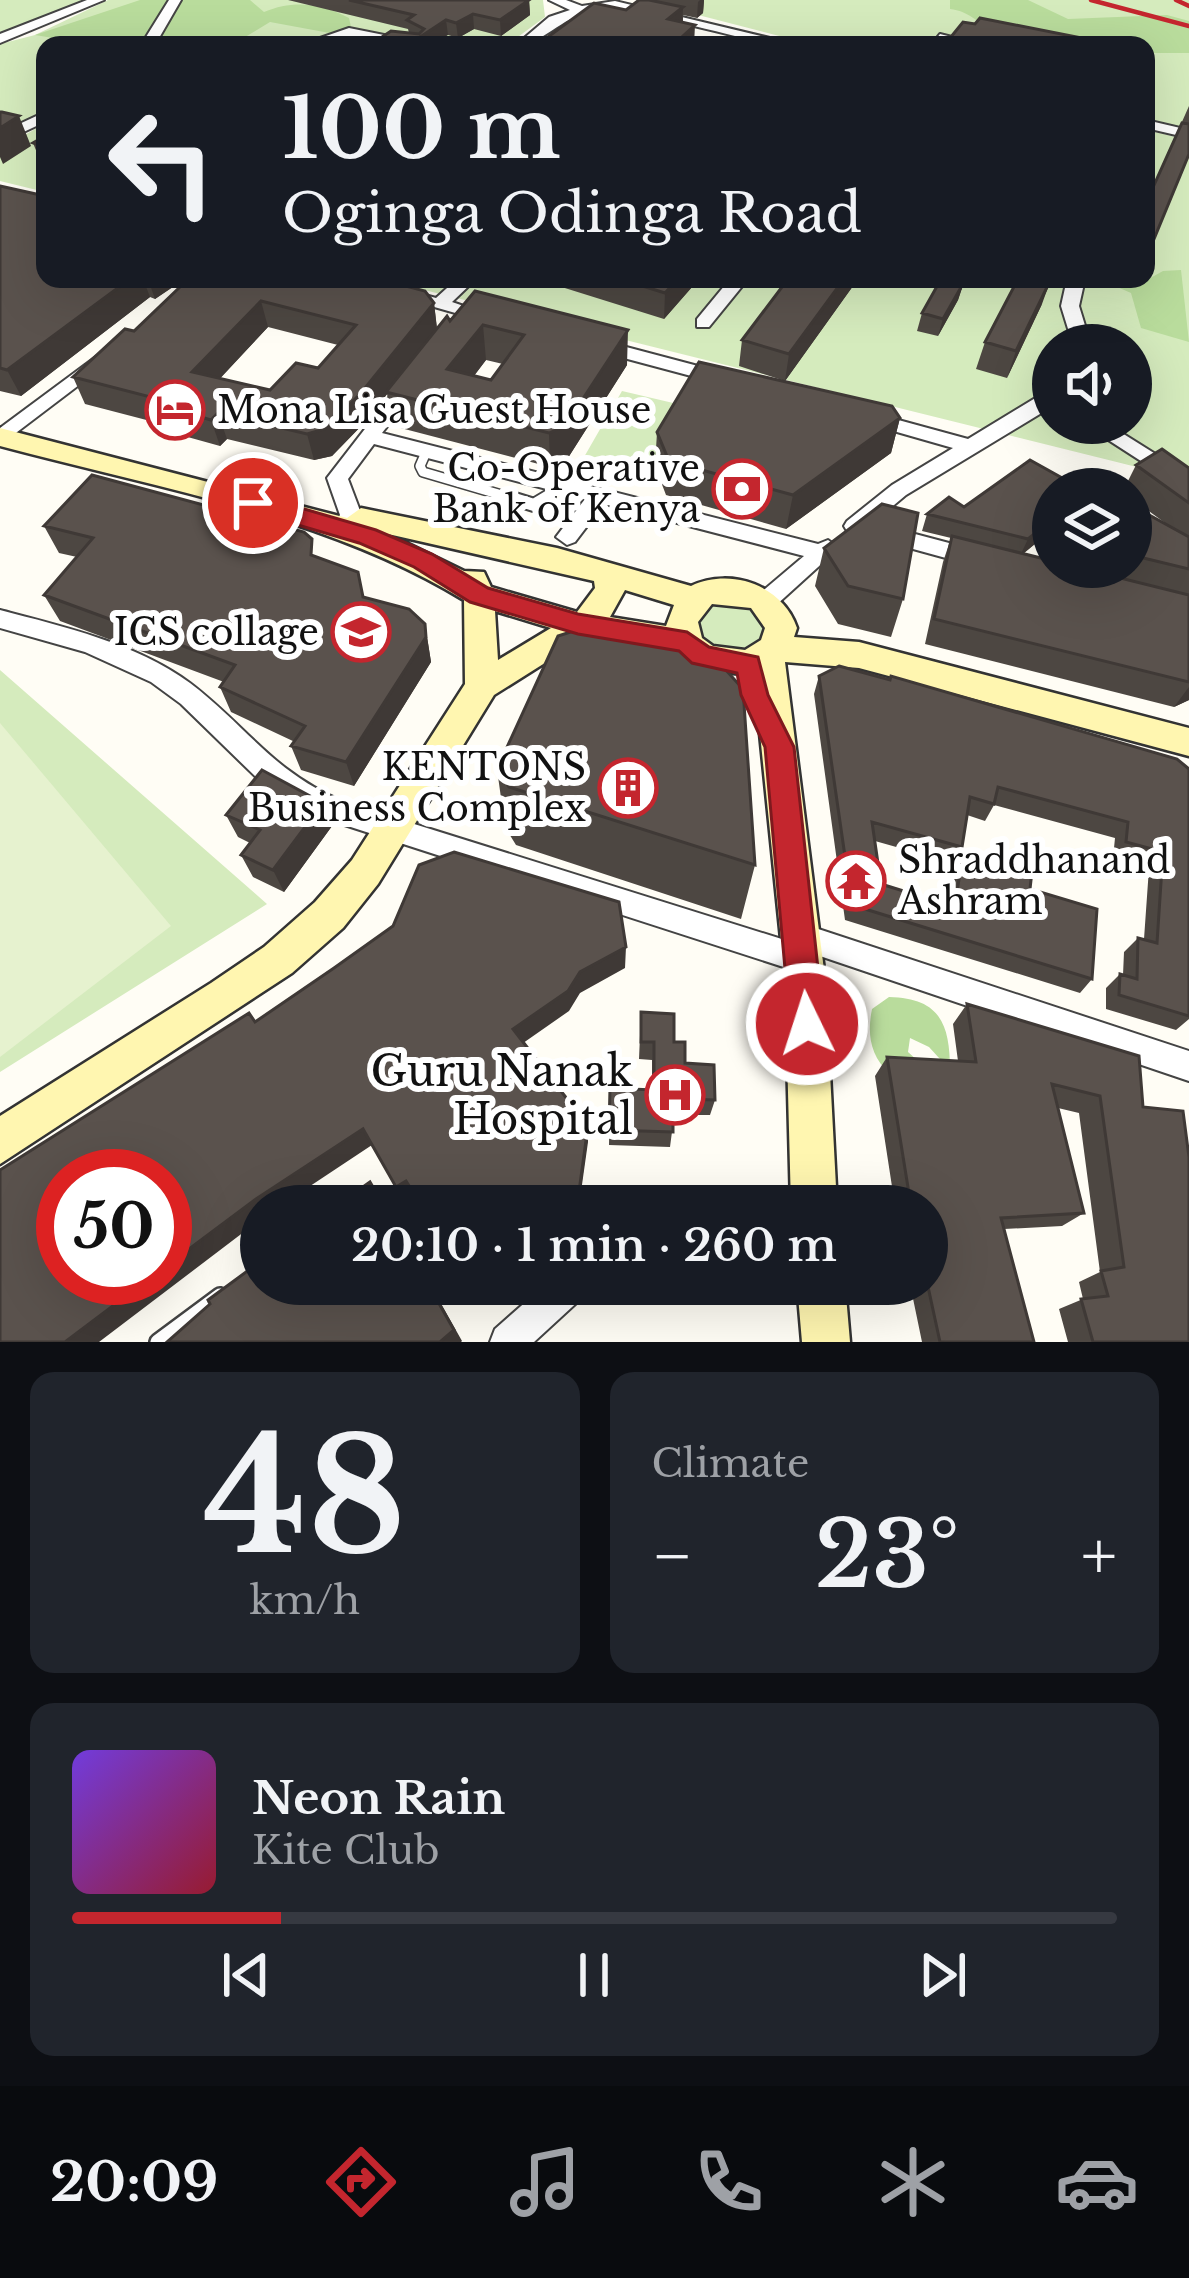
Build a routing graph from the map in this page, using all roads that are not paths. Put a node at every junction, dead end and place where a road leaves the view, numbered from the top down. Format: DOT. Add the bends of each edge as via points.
graph roads {
  1 [pos="113,0"];
  2 [pos="175,0"];
  3 [pos="94,2"];
  4 [pos="618,2"];
  5 [pos="558,3"];
  6 [pos="581,10"];
  7 [pos="554,20"];
  8 [pos="744,34"];
  9 [pos="153,36"];
  10 [pos="336,36"];
  11 [pos="369,36"];
  12 [pos="534,36"];
  13 [pos="742,36"];
  14 [pos="753,36"];
  15 [pos="0,39"];
  16 [pos="36,121"];
  17 [pos="1155,129"];
  18 [pos="1189,134"];
  19 [pos="0,139"];
  20 [pos="378,288"];
  21 [pos="457,288"];
  22 [pos="732,288"];
  23 [pos="1074,288"];
  24 [pos="439,304"];
  25 [pos="466,311"];
  26 [pos="508,322"];
  27 [pos="703,323"];
  28 [pos="1076,324"];
  29 [pos="446,337"];
  30 [pos="570,338"];
  31 [pos="113,349"];
  32 [pos="419,373"];
  33 [pos="744,385"];
  34 [pos="1032,410"];
  35 [pos="858,415"];
  36 [pos="3,432"];
  37 [pos="371,437"];
  38 [pos="1125,444"];
  39 [pos="971,446"];
  40 [pos="1189,485"];
  41 [pos="602,494"];
  42 [pos="347,521"];
  43 [pos="856,526"];
  44 [pos="567,537"];
  45 [pos="505,548"];
  46 [pos="820,553"];
  47 [pos="1008,566"];
  48 [pos="608,573"];
  49 [pos="768,595"];
  50 [pos="479,596"];
  51 [pos="694,598"];
  52 [pos="0,619"];
  53 [pos="578,624"];
  54 [pos="687,642"];
  55 [pos="859,655"];
  56 [pos="764,656"];
  57 [pos="482,686"];
  58 [pos="1189,742"];
  59 [pos="392,826"];
  60 [pos="801,948"];
  61 [pos="1189,1066"];
  62 [pos="0,1142"];
  63 [pos="813,1185"];
  64 [pos="240,1280"];
  65 [pos="549,1305"];
  66 [pos="823,1305"];
  67 [pos="158,1342"];
  68 [pos="508,1342"];
  69 [pos="826,1342"];
  1 -- 3 [label="street"];
  2 -- 9 [label="street"];
  3 -- 15 [label="street"];
  4 -- 6 [label="street"];
  4 -- 8 [label="street"];
  5 -- 6 [label="street"];
  5 -- 7 [label="street"];
  6 -- 7 [label="street"];
  7 -- 12 [label="street"];
  8 -- 13 [label="street"];
  8 -- 14 [label="street"];
  10 -- 11 [label="street"];
  16 -- 19 [label="street"];
  17 -- 18 [label="street"];
  20 -- 24 [label="street"];
  21 -- 24 [label="street"];
  22 -- 27 [label="street"];
  23 -- 28 [label="street"];
  24 -- 25 [label="street"];
  25 -- 26 [label="street"];
  25 -- 29 [label="street"];
  30 -- 33 [label="street"];
  31 -- 36 [label="street"];
  32 -- 37 [label="street"];
  34 -- 39 [label="street"];
  35 -- 39 [label="street"];
  36 -- 42 [label="main road"];
  37 -- 41 [label="street"];
  37 -- 42 [label="street" via="337,478"];
  38 -- 40 [label="street"];
  39 -- 43 [label="street"];
  41 -- 44 [label="street"];
  41 -- 46 [label="street"];
  42 -- 45 [label="main road"];
  42 -- 50 [label="main road"];
  43 -- 46 [label="street"];
  43 -- 47 [label="street"];
  45 -- 48 [label="main road"];
  45 -- 50 [label="main road" via="476,565"];
  46 -- 49 [label="street"];
  48 -- 51 [label="main road"];
  48 -- 53 [label="main road" via="606,602"];
  49 -- 51 [label="main road"];
  49 -- 55 [label="main road"];
  49 -- 56 [label="main road" via="781,628"];
  50 -- 53 [label="main road"];
  50 -- 57 [label="main road"];
  51 -- 54 [label="main road" via="682,619"];
  52 -- 59 [label="street" via="150,670 258,764 333,812"];
  53 -- 54 [label="main road"];
  53 -- 57 [label="main road"];
  54 -- 56 [label="main road" via="702,656"];
  55 -- 56 [label="main road"];
  55 -- 58 [label="main road"];
  56 -- 60 [label="main road" via="754,695 780,747"];
  57 -- 59 [label="main road"];
  59 -- 60 [label="street"];
  59 -- 62 [label="main road" via="365,872 278,960"];
  60 -- 61 [label="street"];
  60 -- 63 [label="main road"];
  64 -- 67 [label="lane"];
  65 -- 68 [label="street"];
  66 -- 69 [label="main road"];
}
